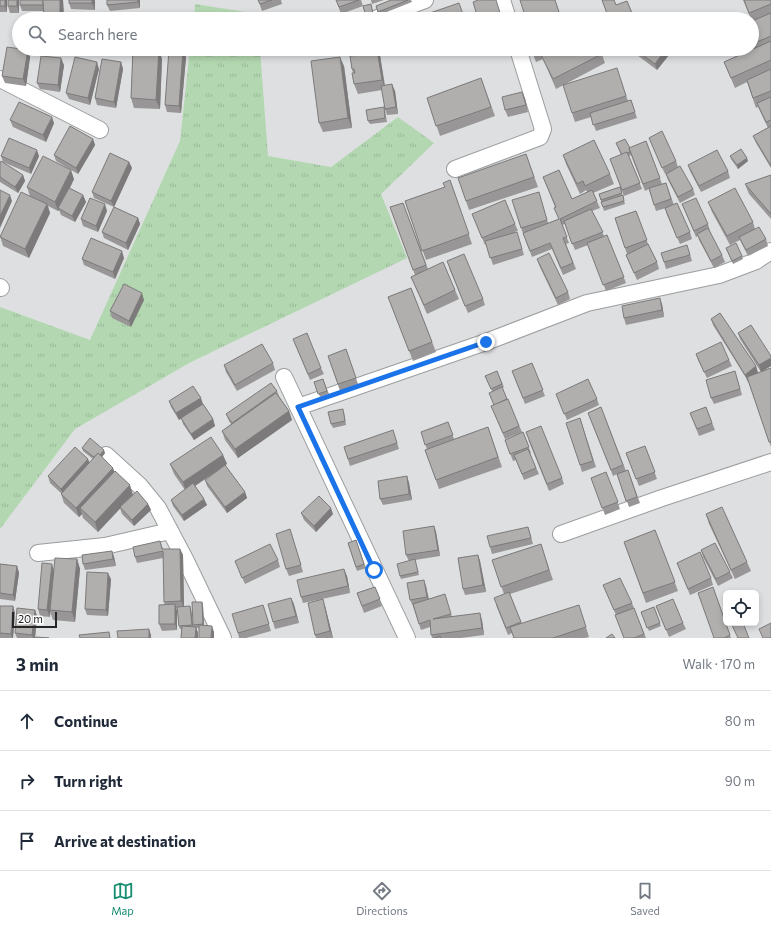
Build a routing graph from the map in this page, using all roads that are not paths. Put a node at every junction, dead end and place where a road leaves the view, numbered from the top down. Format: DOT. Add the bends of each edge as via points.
graph roads {
  1 [pos="425,0"];
  2 [pos="502,0"];
  3 [pos="393,12"];
  4 [pos="506,12"];
  5 [pos="520,56"];
  6 [pos="0,80"];
  7 [pos="100,130"];
  8 [pos="455,169"];
  9 [pos="771,251"];
  10 [pos="284,377"];
  11 [pos="298,407"];
  12 [pos="106,455"];
  13 [pos="771,462"];
  14 [pos="170,531"];
  15 [pos="561,534"];
  16 [pos="38,553"];
  17 [pos="223,638"];
  18 [pos="407,638"];
  1 -- 3 [label="street"];
  2 -- 4 [label="street"];
  5 -- 8 [label="street" via="543,129 540,137"];
  6 -- 7 [label="street"];
  9 -- 11 [label="street" via="756,261 719,275 587,303 486,342"];
  10 -- 11 [label="street"];
  11 -- 18 [label="street"];
  12 -- 14 [label="street" via="140,486 158,508"];
  13 -- 15 [label="street"];
  14 -- 16 [label="street" via="106,546"];
  14 -- 17 [label="street"];
}
